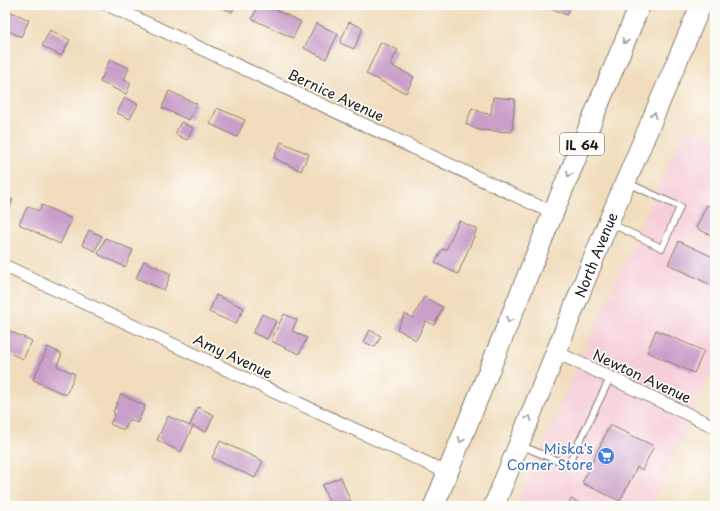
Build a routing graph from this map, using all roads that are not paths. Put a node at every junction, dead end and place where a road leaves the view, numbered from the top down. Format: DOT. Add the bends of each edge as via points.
graph roads {
  1 [pos="108,5"];
  2 [pos="640,5"];
  3 [pos="701,5"];
  4 [pos="626,182"];
  5 [pos="553,213"];
  6 [pos="609,223"];
  7 [pos="5,266"];
  8 [pos="556,352"];
  9 [pos="610,378"];
  10 [pos="715,427"];
  11 [pos="519,444"];
  12 [pos="448,473"];
  13 [pos="434,506"];
  14 [pos="494,506"];
  1 -- 5 [label="street, Bernice Avenue"];
  2 -- 5 [label="main road, IL 64, one-way"];
  4 -- 3 [label="main road, North Avenue, one-way"];
  4 -- 6 [label="main road, North Avenue"];
  4 -- 6 [label="lane" via="680,207 662,248"];
  5 -- 12 [label="main road, IL 64, one-way"];
  6 -- 8 [label="main road, North Avenue"];
  7 -- 12 [label="street, Amy Avenue"];
  8 -- 9 [label="street, Newton Avenue"];
  11 -- 8 [label="main road, North Avenue, one-way"];
  9 -- 10 [label="street, Newton Avenue"];
  9 -- 11 [label="lane" via="568,465"];
  11 -- 14 [label="main road, North Avenue"];
  12 -- 13 [label="main road, IL 64"];
}
